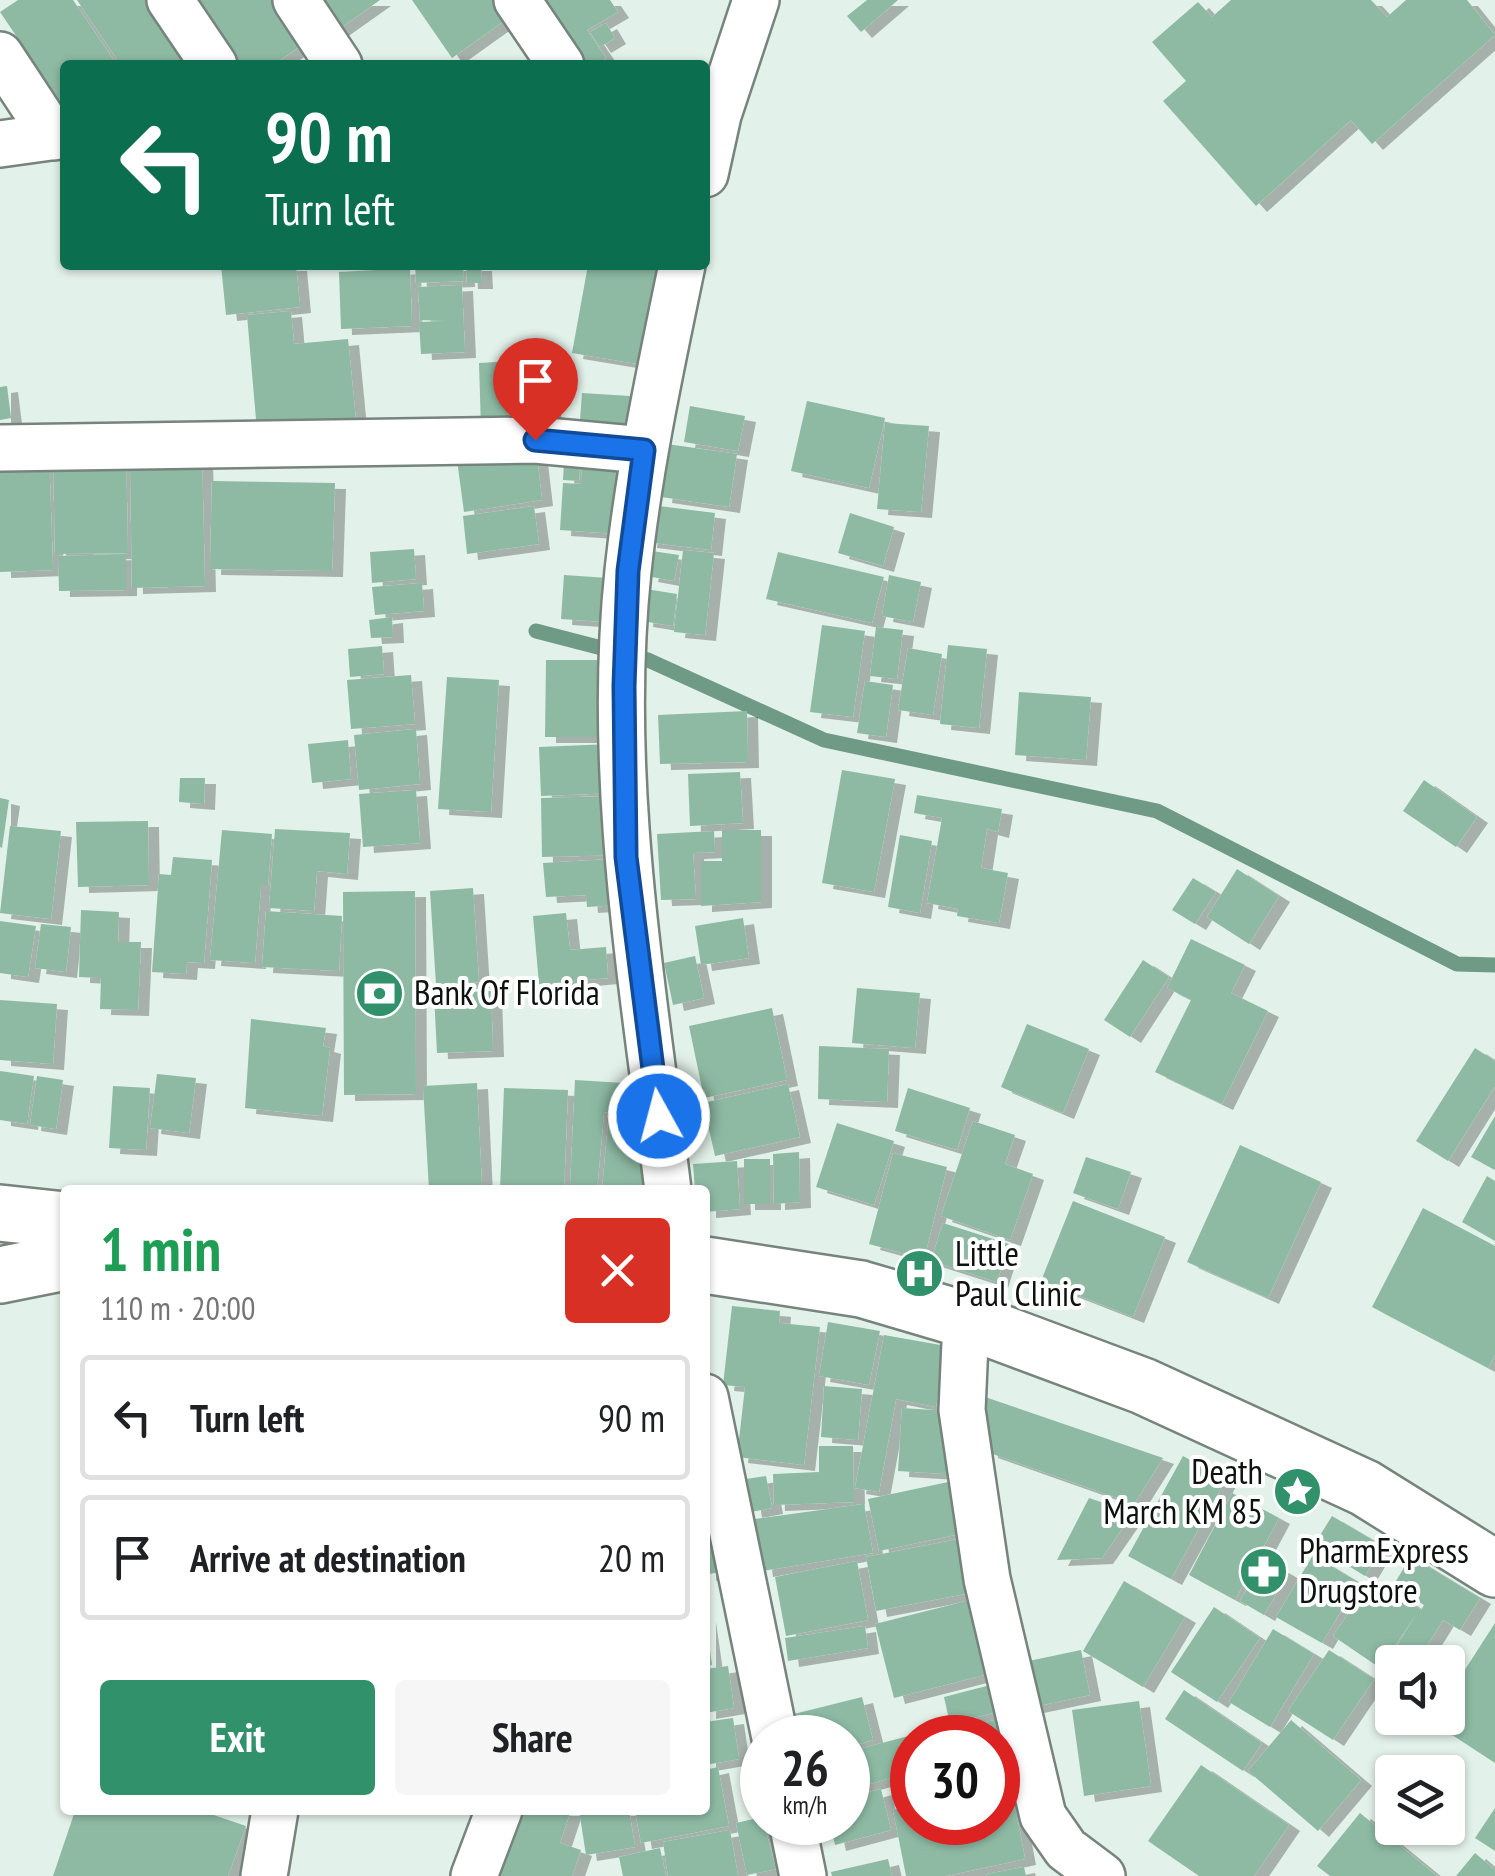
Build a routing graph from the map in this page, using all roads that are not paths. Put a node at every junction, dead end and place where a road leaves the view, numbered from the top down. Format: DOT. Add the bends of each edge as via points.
graph roads {
  1 [pos="170,0"];
  2 [pos="296,0"];
  3 [pos="517,0"];
  4 [pos="756,0"];
  5 [pos="0,56"];
  6 [pos="211,60"];
  7 [pos="336,60"];
  8 [pos="557,60"];
  9 [pos="60,136"];
  10 [pos="0,144"];
  11 [pos="710,149"];
  12 [pos="681,270"];
  13 [pos="0,448"];
  14 [pos="644,450"];
  15 [pos="667,1185"];
  16 [pos="0,1213"];
  17 [pos="60,1219"];
  18 [pos="60,1263"];
  19 [pos="710,1266"];
  20 [pos="0,1275"];
  21 [pos="966,1320"];
  22 [pos="710,1422"];
  23 [pos="1495,1569"];
  24 [pos="769,1715"];
  25 [pos="275,1815"];
  26 [pos="498,1815"];
  27 [pos="797,1845"];
  28 [pos="264,1876"];
  29 [pos="474,1876"];
  30 [pos="803,1876"];
  31 [pos="1102,1876"];
  1 -- 6 [label="street"];
  2 -- 7 [label="street"];
  3 -- 8 [label="street"];
  4 -- 11 [label="street"];
  5 -- 9 [label="street"];
  9 -- 10 [label="street"];
  12 -- 14 [label="street"];
  13 -- 14 [label="street" via="535,440"];
  14 -- 15 [label="street" via="628,571 626,857"];
  16 -- 17 [label="main road"];
  18 -- 20 [label="main road"];
  19 -- 21 [label="main road" via="861,1289"];
  21 -- 23 [label="main road" via="1143,1386 1365,1488"];
  21 -- 31 [label="street" via="962,1410 986,1580 1043,1816 1066,1849"];
  22 -- 24 [label="street"];
  25 -- 28 [label="street"];
  26 -- 29 [label="street"];
  27 -- 30 [label="street"];
}
